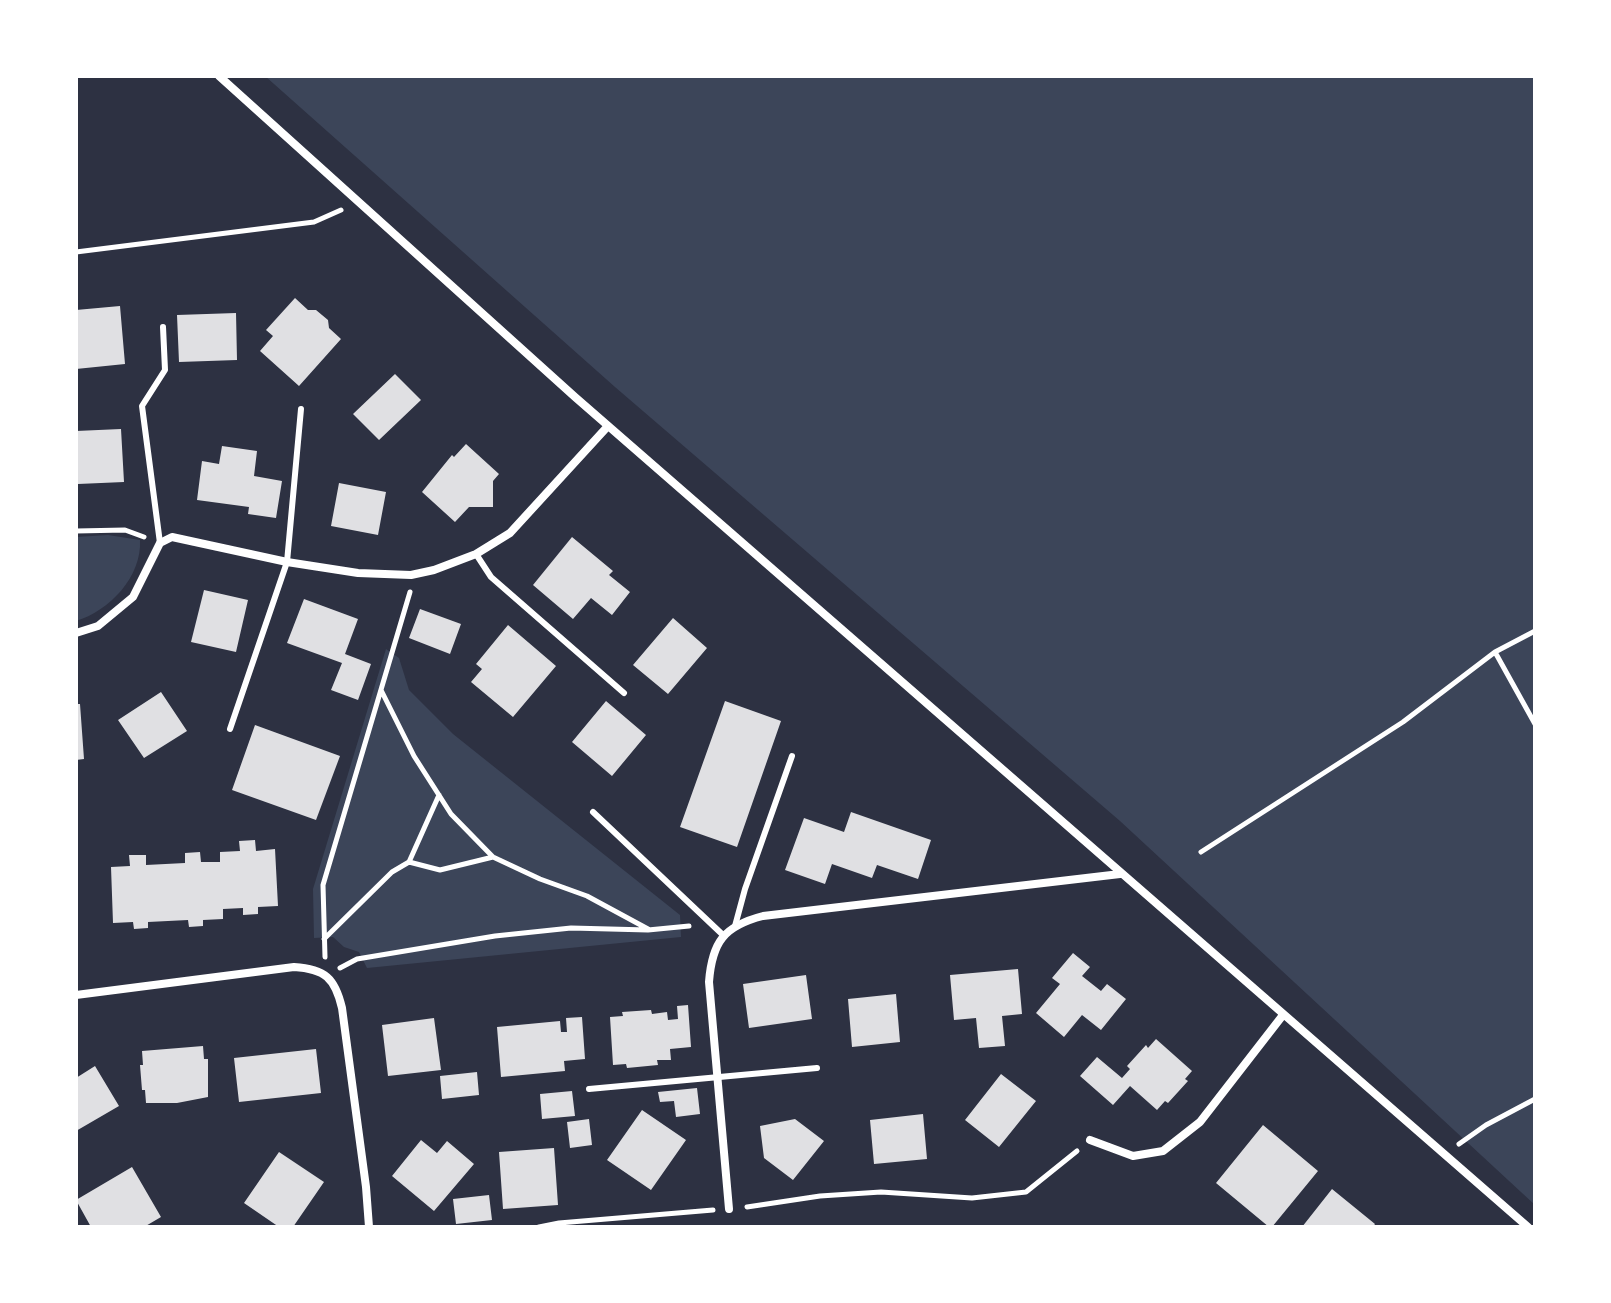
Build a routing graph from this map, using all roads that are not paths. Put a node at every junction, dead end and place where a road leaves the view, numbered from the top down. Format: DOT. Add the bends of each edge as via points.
graph roads {
  1 [pos="219,76"];
  2 [pos="163,327"];
  3 [pos="301,409"];
  4 [pos="608,426"];
  5 [pos="160,543"];
  6 [pos="476,554"];
  7 [pos="287,562"];
  8 [pos="76,633"];
  9 [pos="624,693"];
  10 [pos="230,729"];
  11 [pos="792,756"];
  12 [pos="593,812"];
  13 [pos="1120,874"];
  14 [pos="735,926"];
  15 [pos="723,935"];
  16 [pos="76,995"];
  17 [pos="1283,1015"];
  18 [pos="817,1068"];
  19 [pos="717,1076"];
  20 [pos="589,1089"];
  21 [pos="1090,1140"];
  22 [pos="729,1209"];
  23 [pos="369,1227"];
  24 [pos="1528,1227"];
  1 -- 4 [label="street"];
  2 -- 5 [label="lane" via="165,370 142,406"];
  3 -- 7 [label="lane"];
  4 -- 6 [label="street" via="510,533"];
  4 -- 13 [label="street"];
  5 -- 7 [label="street" via="172,537"];
  5 -- 8 [label="street" via="133,597 98,626"];
  6 -- 7 [label="street" via="411,575"];
  6 -- 9 [label="lane" via="491,577"];
  7 -- 10 [label="lane"];
  11 -- 14 [label="lane"];
  12 -- 15 [label="lane"];
  13 -- 14 [label="street" via="763,916"];
  13 -- 17 [label="street"];
  14 -- 15 [label="street"];
  15 -- 19 [label="street" via="711,957 709,982"];
  16 -- 23 [label="street" via="294,967 326,975 338,989 342,1008"];
  17 -- 21 [label="street" via="1200,1122 1163,1151 1133,1156"];
  17 -- 24 [label="street"];
  18 -- 19 [label="lane"];
  19 -- 20 [label="lane"];
  19 -- 22 [label="street"];
}
